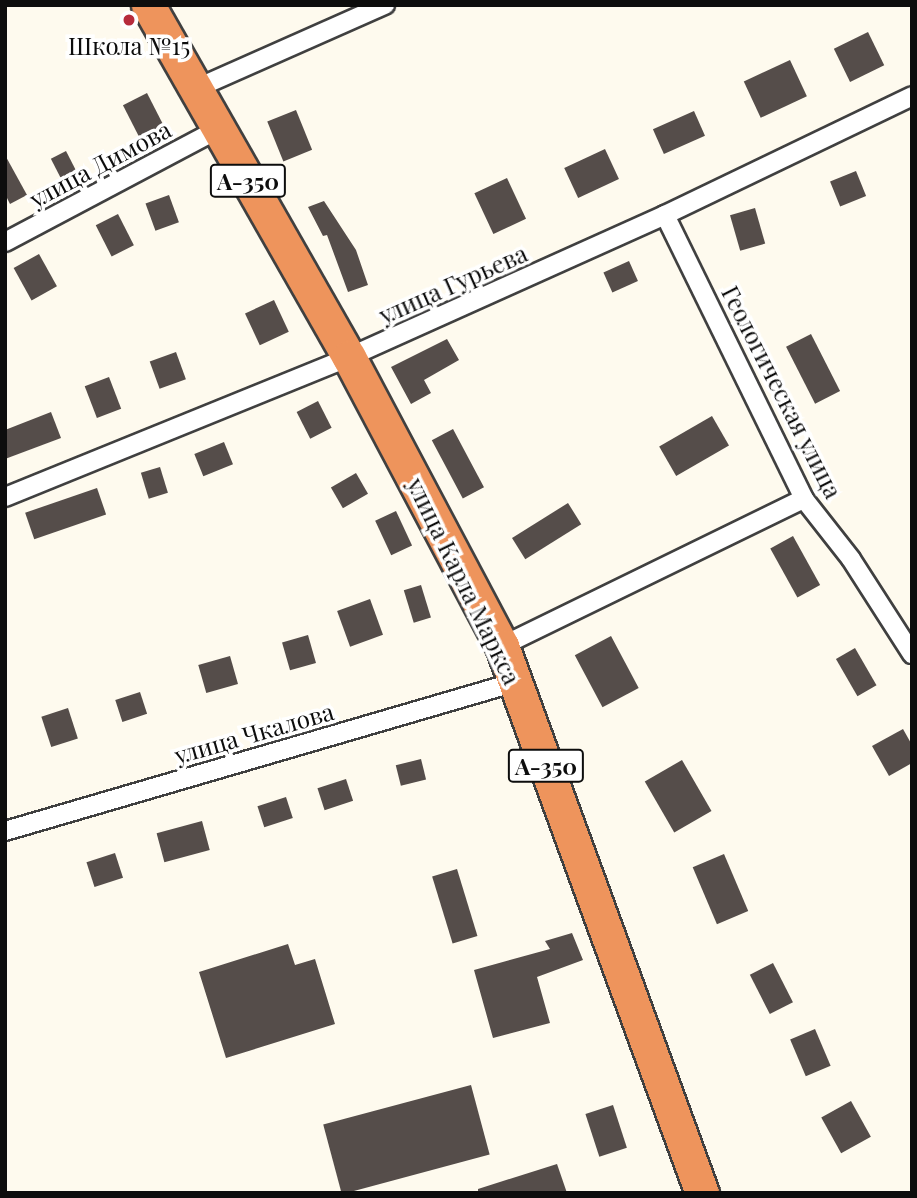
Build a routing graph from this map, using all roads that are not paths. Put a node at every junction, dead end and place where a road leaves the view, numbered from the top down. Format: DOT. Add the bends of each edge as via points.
graph roads {
  1 [pos="148,5"];
  2 [pos="385,5"];
  3 [pos="195,89"];
  4 [pos="912,96"];
  5 [pos="218,129"];
  6 [pos="666,215"];
  7 [pos="5,242"];
  8 [pos="349,357"];
  9 [pos="5,497"];
  10 [pos="804,499"];
  11 [pos="502,646"];
  12 [pos="912,654"];
  13 [pos="516,682"];
  14 [pos="5,831"];
  15 [pos="702,1193"];
  1 -- 3 [label="highway, улица Карла Маркса / А-350"];
  2 -- 3 [label="street"];
  3 -- 5 [label="highway, улица Карла Маркса / А-350"];
  4 -- 6 [label="street, улица Гурьева"];
  5 -- 7 [label="street, улица Димова"];
  5 -- 8 [label="highway, улица Карла Маркса / А-350"];
  6 -- 8 [label="street, улица Гурьева"];
  6 -- 10 [label="street, Геологическая улица"];
  8 -- 9 [label="street, улица Гурьева"];
  8 -- 11 [label="highway, улица Карла Маркса / А-350"];
  10 -- 11 [label="street"];
  10 -- 12 [label="street, Геологическая улица" via="851,559"];
  11 -- 13 [label="highway, улица Карла Маркса / А-350"];
  13 -- 14 [label="street, улица Чкалова"];
  13 -- 15 [label="highway, улица Карла Маркса / А-350"];
}
